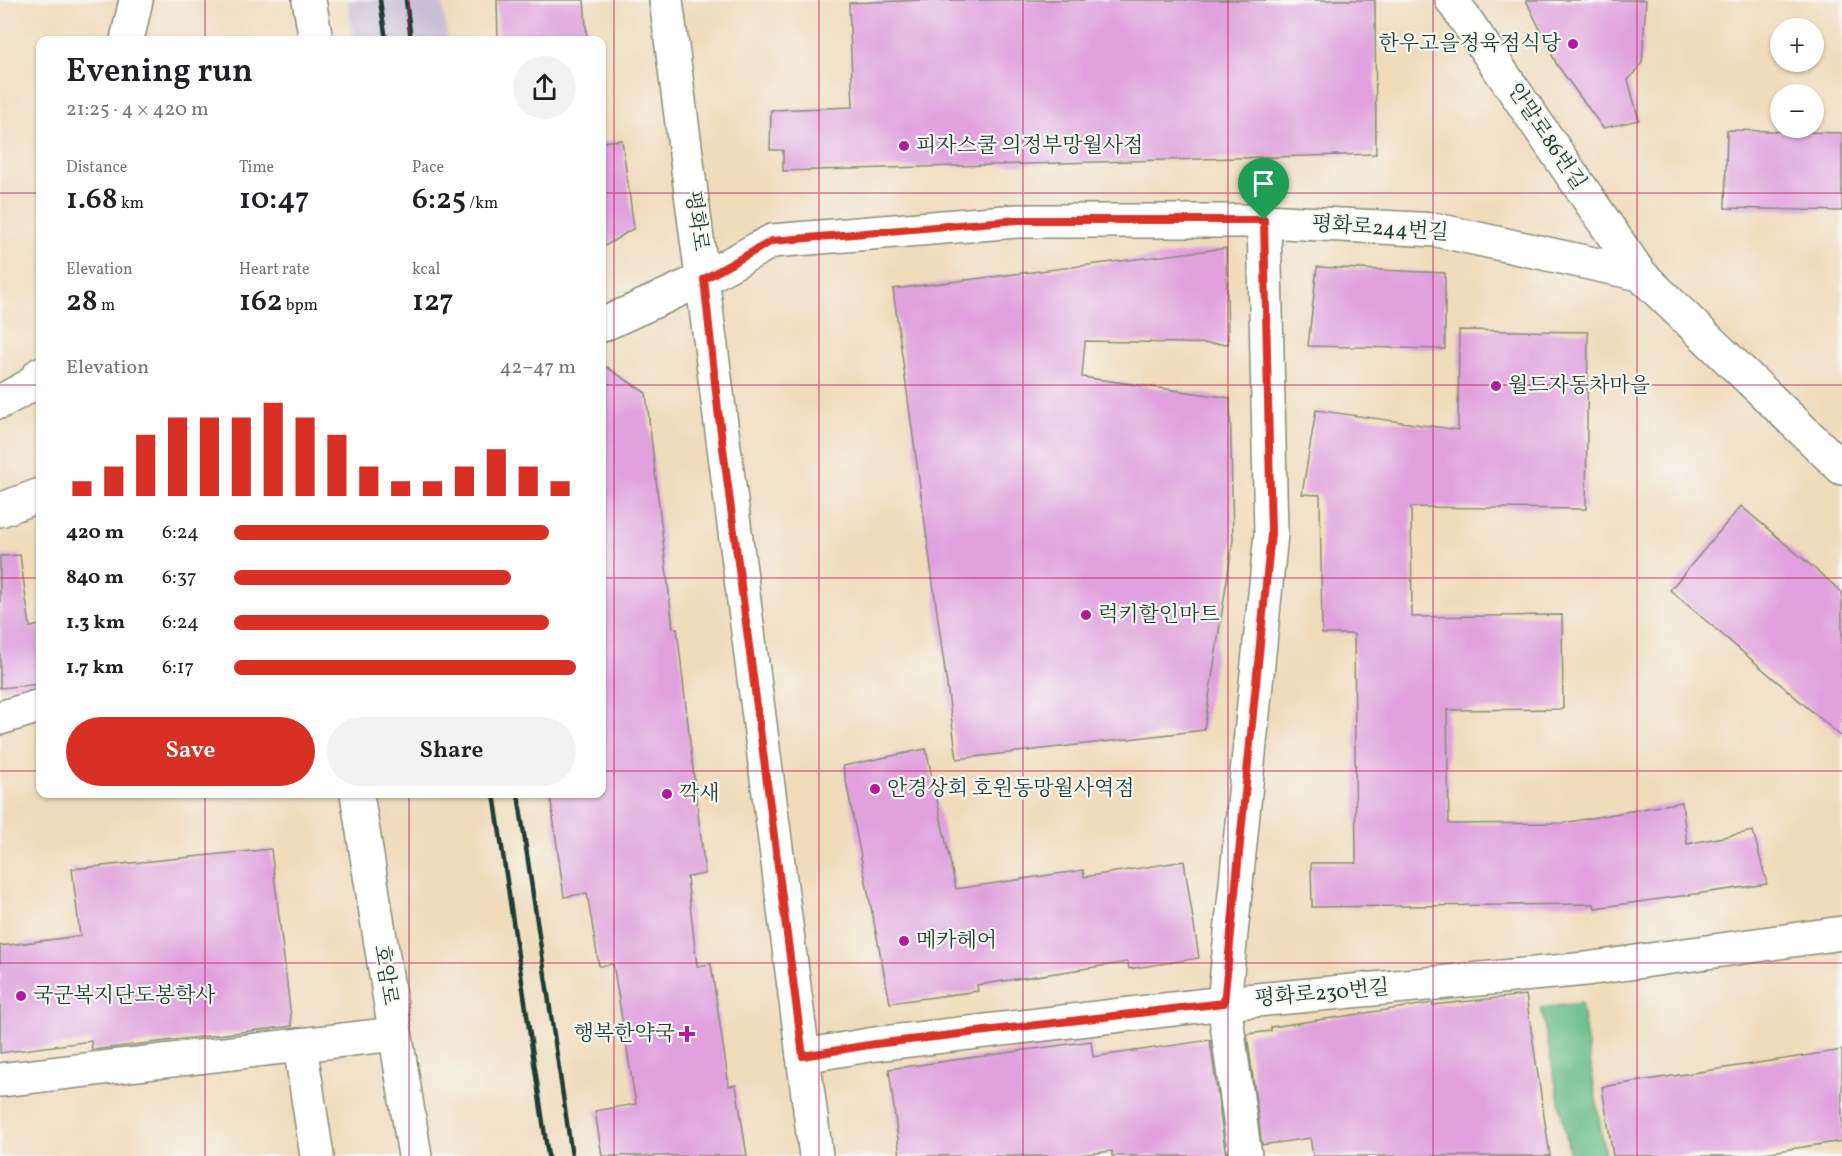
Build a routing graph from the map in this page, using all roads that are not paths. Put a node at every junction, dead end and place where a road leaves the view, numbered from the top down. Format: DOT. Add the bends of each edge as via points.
graph roads {
  1 [pos="136,0"];
  2 [pos="309,0"];
  3 [pos="666,0"];
  4 [pos="1452,0"];
  5 [pos="128,36"];
  6 [pos="315,36"];
  7 [pos="1264,220"];
  8 [pos="1640,274"];
  9 [pos="704,279"];
  10 [pos="606,323"];
  11 [pos="36,379"];
  12 [pos="0,402"];
  13 [pos="1842,468"];
  14 [pos="36,496"];
  15 [pos="0,510"];
  16 [pos="36,707"];
  17 [pos="0,718"];
  18 [pos="358,798"];
  19 [pos="1842,933"];
  20 [pos="1224,1003"];
  21 [pos="395,1034"];
  22 [pos="300,1045"];
  23 [pos="803,1056"];
  24 [pos="0,1080"];
  25 [pos="316,1156"];
  26 [pos="415,1156"];
  27 [pos="816,1156"];
  28 [pos="1245,1156"];
  1 -- 5 [label="street"];
  2 -- 6 [label="street"];
  3 -- 9 [label="street, 평화로"];
  4 -- 8 [label="street, 안말로86번길"];
  7 -- 8 [label="street, 평화로244번길" via="1437,230"];
  7 -- 9 [label="street, 평화로244번길" via="1017,220 772,241"];
  7 -- 20 [label="street" via="1271,534"];
  8 -- 13 [label="street"];
  9 -- 10 [label="street, 평화로244번길"];
  9 -- 23 [label="street, 평화로"];
  11 -- 12 [label="street"];
  14 -- 15 [label="street"];
  16 -- 17 [label="street"];
  18 -- 21 [label="street, 호암로"];
  19 -- 20 [label="street, 평화로230번길" via="1586,969"];
  20 -- 23 [label="street, 평화로230번길"];
  20 -- 28 [label="street"];
  21 -- 22 [label="street"];
  21 -- 26 [label="street, 호암로"];
  22 -- 24 [label="street"];
  22 -- 25 [label="street"];
  23 -- 27 [label="street, 평화로"];
}
